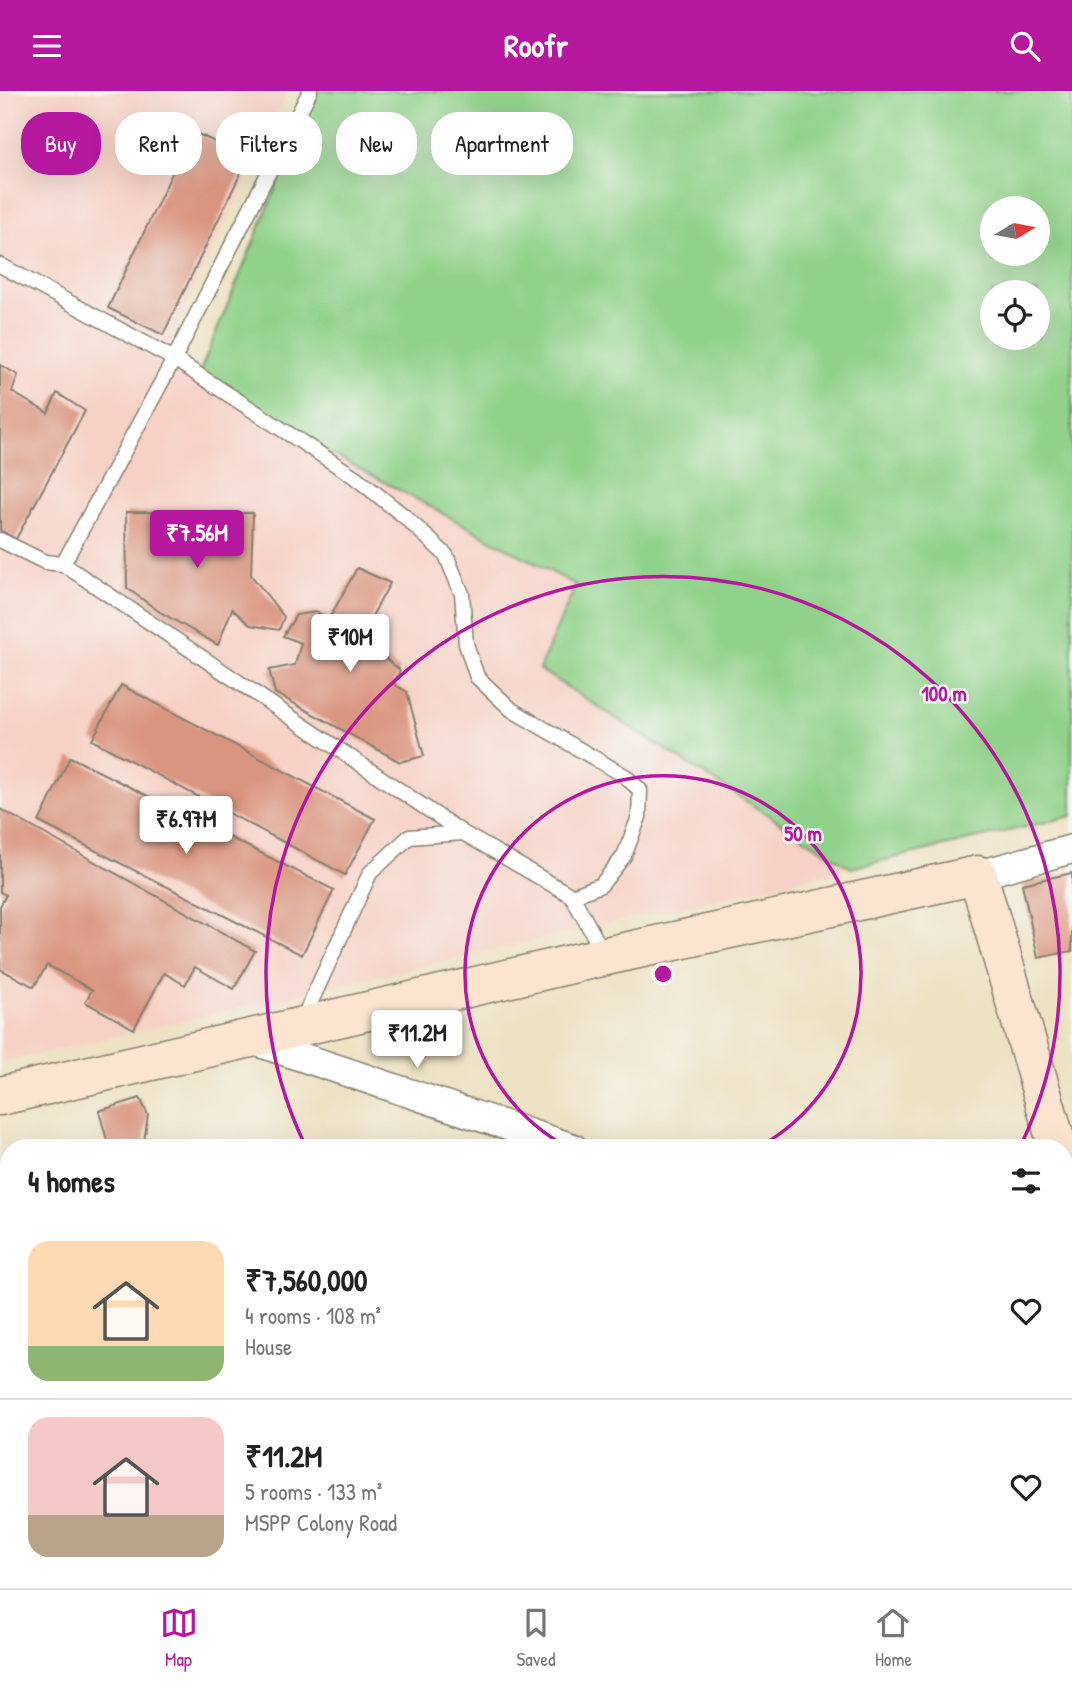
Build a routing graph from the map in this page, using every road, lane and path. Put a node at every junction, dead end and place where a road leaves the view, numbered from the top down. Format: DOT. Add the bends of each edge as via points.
graph roads {
  1 [pos="310,91"];
  2 [pos="0,265"];
  3 [pos="174,359"];
  4 [pos="0,540"];
  5 [pos="63,564"];
  6 [pos="463,833"];
  7 [pos="1072,849"];
  8 [pos="978,875"];
  9 [pos="572,896"];
  10 [pos="606,956"];
  11 [pos="300,1026"];
  12 [pos="246,1038"];
  13 [pos="0,1096"];
  14 [pos="546,1139"];
  15 [pos="1055,1139"];
  1 -- 3 [label="lane"];
  2 -- 3 [label="lane"];
  3 -- 5 [label="lane"];
  3 -- 9 [label="lane" via="355,478 404,516 446,555 462,594 466,644 477,677 512,710 625,776 640,790 639,817 624,856 601,885"];
  4 -- 5 [label="lane" via="45,562"];
  5 -- 6 [label="lane"];
  6 -- 9 [label="lane"];
  6 -- 11 [label="lane" via="409,837 370,873"];
  7 -- 8 [label="street"];
  8 -- 10 [label="street"];
  8 -- 15 [label="street"];
  9 -- 10 [label="lane"];
  10 -- 11 [label="street"];
  11 -- 12 [label="street"];
  12 -- 13 [label="street"];
  12 -- 14 [label="street"];
}
